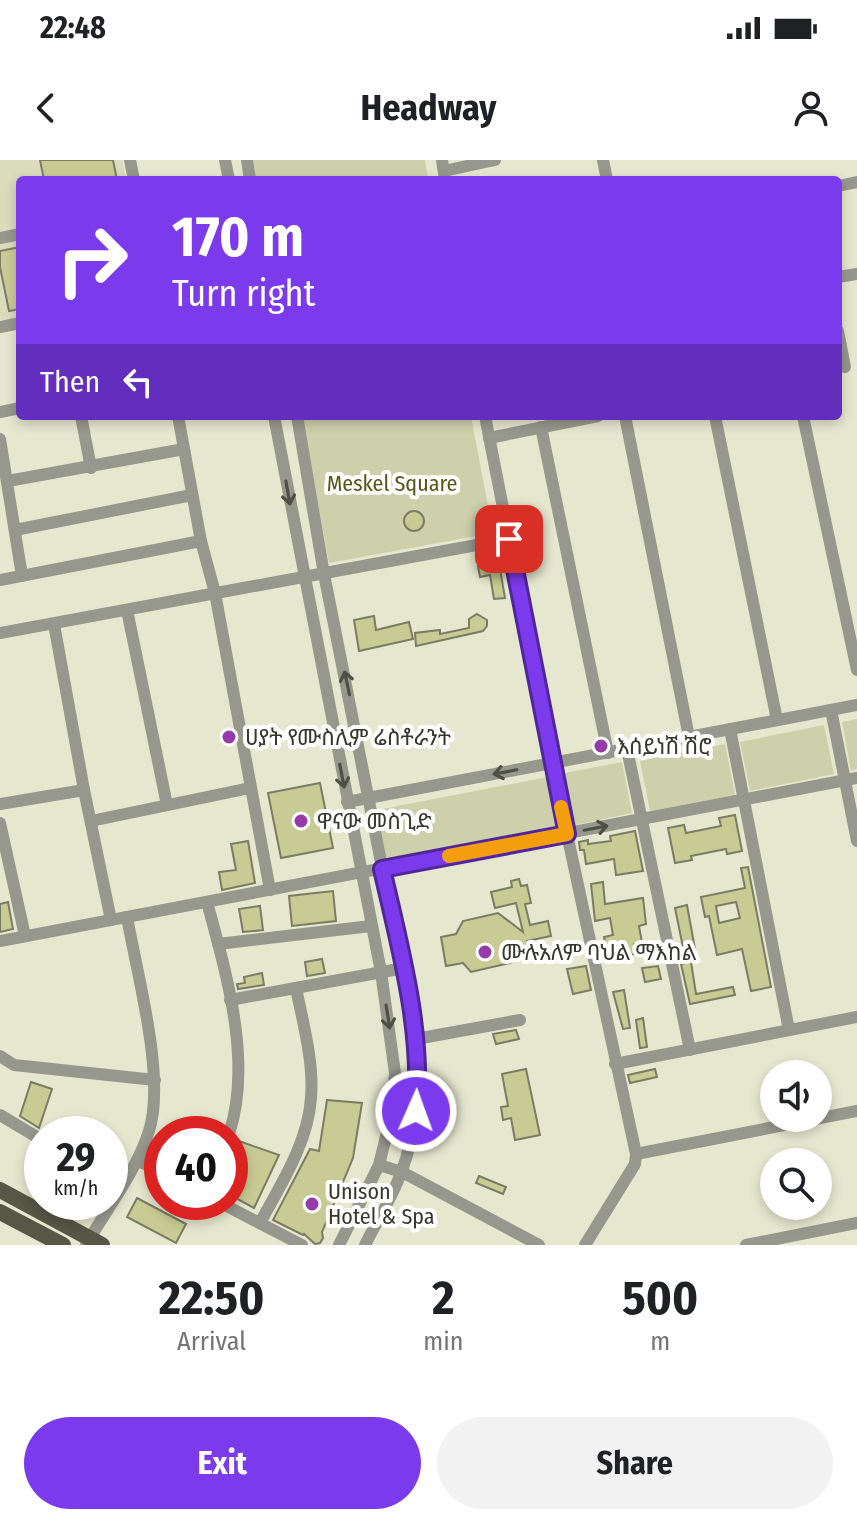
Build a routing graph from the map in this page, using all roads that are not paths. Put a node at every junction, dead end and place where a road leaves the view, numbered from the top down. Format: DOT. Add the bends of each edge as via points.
graph roads {
  1 [pos="495,160"];
  2 [pos="444,170"];
  3 [pos="842,347"];
  4 [pos="847,367"];
  5 [pos="82,420"];
  6 [pos="179,420"];
  7 [pos="275,420"];
  8 [pos="298,420"];
  9 [pos="486,420"];
  10 [pos="577,420"];
  11 [pos="626,420"];
  12 [pos="716,420"];
  13 [pos="804,420"];
  14 [pos="541,427"];
  15 [pos="489,438"];
  16 [pos="0,439"];
  17 [pos="184,449"];
  18 [pos="91,468"];
  19 [pos="8,481"];
  20 [pos="192,495"];
  21 [pos="15,530"];
  22 [pos="509,539"];
  23 [pos="201,541"];
  24 [pos="324,574"];
  25 [pos="22,576"];
  26 [pos="303,576"];
  27 [pos="0,580"];
  28 [pos="215,593"];
  29 [pos="127,610"];
  30 [pos="54,624"];
  31 [pos="0,633"];
  32 [pos="857,670"];
  33 [pos="857,705"];
  34 [pos="831,710"];
  35 [pos="777,720"];
  36 [pos="356,728"];
  37 [pos="730,729"];
  38 [pos="334,732"];
  39 [pos="689,737"];
  40 [pos="627,749"];
  41 [pos="608,753"];
  42 [pos="553,763"];
  43 [pos="851,779"];
  44 [pos="250,788"];
  45 [pos="84,790"];
  46 [pos="368,799"];
  47 [pos="743,800"];
  48 [pos="347,802"];
  49 [pos="0,804"];
  50 [pos="167,805"];
  51 [pos="642,819"];
  52 [pos="91,821"];
  53 [pos="0,823"];
  54 [pos="567,834"];
  55 [pos="857,841"];
  56 [pos="382,869"];
  57 [pos="360,873"];
  58 [pos="270,890"];
  59 [pos="0,895"];
  60 [pos="16,895"];
  61 [pos="207,902"];
  62 [pos="127,917"];
  63 [pos="111,920"];
  64 [pos="371,926"];
  65 [pos="25,936"];
  66 [pos="0,941"];
  67 [pos="218,944"];
  68 [pos="404,968"];
  69 [pos="381,972"];
  70 [pos="296,988"];
  71 [pos="230,1000"];
  72 [pos="857,1017"];
  73 [pos="520,1020"];
  74 [pos="789,1030"];
  75 [pos="416,1039"];
  76 [pos="690,1050"];
  77 [pos="0,1056"];
  78 [pos="615,1064"];
  79 [pos="155,1080"];
  80 [pos="857,1111"];
  81 [pos="0,1115"];
  82 [pos="234,1116"];
  83 [pos="24,1129"];
  84 [pos="636,1154"];
  85 [pos="137,1160"];
  86 [pos="144,1164"];
  87 [pos="379,1165"];
  88 [pos="128,1170"];
  89 [pos="402,1172"];
  90 [pos="0,1190"];
  91 [pos="0,1212"];
  92 [pos="248,1217"];
  93 [pos="102,1220"];
  94 [pos="260,1223"];
  95 [pos="857,1223"];
  96 [pos="93,1243"];
  97 [pos="63,1245"];
  98 [pos="302,1245"];
  99 [pos="339,1245"];
  100 [pos="365,1245"];
  101 [pos="539,1245"];
  102 [pos="585,1245"];
  103 [pos="746,1245"];
  1 -- 2 [label="street"];
  3 -- 4 [label="street"];
  5 -- 18 [label="street"];
  6 -- 17 [label="street"];
  7 -- 26 [label="street, one-way"];
  8 -- 24 [label="street"];
  9 -- 15 [label="street"];
  10 -- 14 [label="street"];
  11 -- 39 [label="street"];
  12 -- 35 [label="street"];
  13 -- 32 [label="street"];
  14 -- 15 [label="street"];
  14 -- 41 [label="street"];
  15 -- 22 [label="street"];
  16 -- 19 [label="street"];
  17 -- 18 [label="street"];
  17 -- 20 [label="street"];
  18 -- 19 [label="street"];
  19 -- 21 [label="street"];
  20 -- 21 [label="street"];
  20 -- 23 [label="street"];
  21 -- 25 [label="street"];
  22 -- 24 [label="street"];
  22 -- 42 [label="street"];
  23 -- 25 [label="street"];
  23 -- 28 [label="street"];
  24 -- 26 [label="street"];
  36 -- 24 [label="street, one-way"];
  25 -- 27 [label="street"];
  26 -- 28 [label="street"];
  26 -- 38 [label="street"];
  28 -- 29 [label="street"];
  28 -- 44 [label="street"];
  29 -- 30 [label="street"];
  29 -- 50 [label="street"];
  30 -- 31 [label="street"];
  30 -- 45 [label="street"];
  33 -- 34 [label="street"];
  34 -- 35 [label="street"];
  34 -- 43 [label="street"];
  35 -- 37 [label="street"];
  36 -- 38 [label="street"];
  36 -- 46 [label="street"];
  37 -- 39 [label="street"];
  37 -- 47 [label="street"];
  38 -- 48 [label="street, one-way"];
  39 -- 40 [label="street"];
  40 -- 41 [label="street"];
  40 -- 51 [label="street"];
  41 -- 42 [label="street"];
  42 -- 46 [label="street, one-way"];
  42 -- 54 [label="street"];
  43 -- 47 [label="street"];
  43 -- 55 [label="street"];
  44 -- 50 [label="street"];
  44 -- 58 [label="street"];
  45 -- 49 [label="street"];
  45 -- 52 [label="street"];
  46 -- 48 [label="street"];
  46 -- 56 [label="street"];
  47 -- 51 [label="street"];
  47 -- 74 [label="street"];
  48 -- 57 [label="street"];
  50 -- 52 [label="street"];
  54 -- 51 [label="street, one-way"];
  51 -- 76 [label="street"];
  52 -- 63 [label="street"];
  53 -- 60 [label="street"];
  54 -- 56 [label="street"];
  54 -- 78 [label="street"];
  56 -- 57 [label="street"];
  56 -- 68 [label="street"];
  57 -- 58 [label="street"];
  57 -- 64 [label="street"];
  58 -- 61 [label="street"];
  59 -- 60 [label="street"];
  60 -- 65 [label="street"];
  61 -- 62 [label="street"];
  61 -- 67 [label="street"];
  62 -- 63 [label="street"];
  62 -- 79 [label="street"];
  63 -- 65 [label="street"];
  64 -- 67 [label="street"];
  64 -- 69 [label="street"];
  65 -- 66 [label="street"];
  67 -- 71 [label="street"];
  68 -- 69 [label="street"];
  68 -- 75 [label="street"];
  69 -- 70 [label="street"];
  69 -- 87 [label="street, one-way" via="395,1073"];
  70 -- 71 [label="street"];
  70 -- 94 [label="street" via="311,1098 297,1153"];
  71 -- 82 [label="street" via="239,1069"];
  72 -- 74 [label="street"];
  73 -- 75 [label="street"];
  74 -- 76 [label="street"];
  75 -- 89 [label="street" via="416,1111"];
  76 -- 78 [label="street"];
  77 -- 79 [label="street" via="14,1065"];
  78 -- 84 [label="street"];
  79 -- 85 [label="street" via="149,1131"];
  80 -- 84 [label="street"];
  81 -- 83 [label="street"];
  84 -- 102 [label="street" via="635,1164"];
  85 -- 86 [label="street"];
  85 -- 88 [label="street"];
  87 -- 89 [label="street"];
  87 -- 99 [label="street"];
  89 -- 100 [label="street"];
  89 -- 101 [label="street"];
  90 -- 96 [label="main road"];
  91 -- 97 [label="main road"];
  92 -- 94 [label="street"];
  93 -- 96 [label="street"];
  94 -- 98 [label="street"];
  95 -- 103 [label="street"];
}
